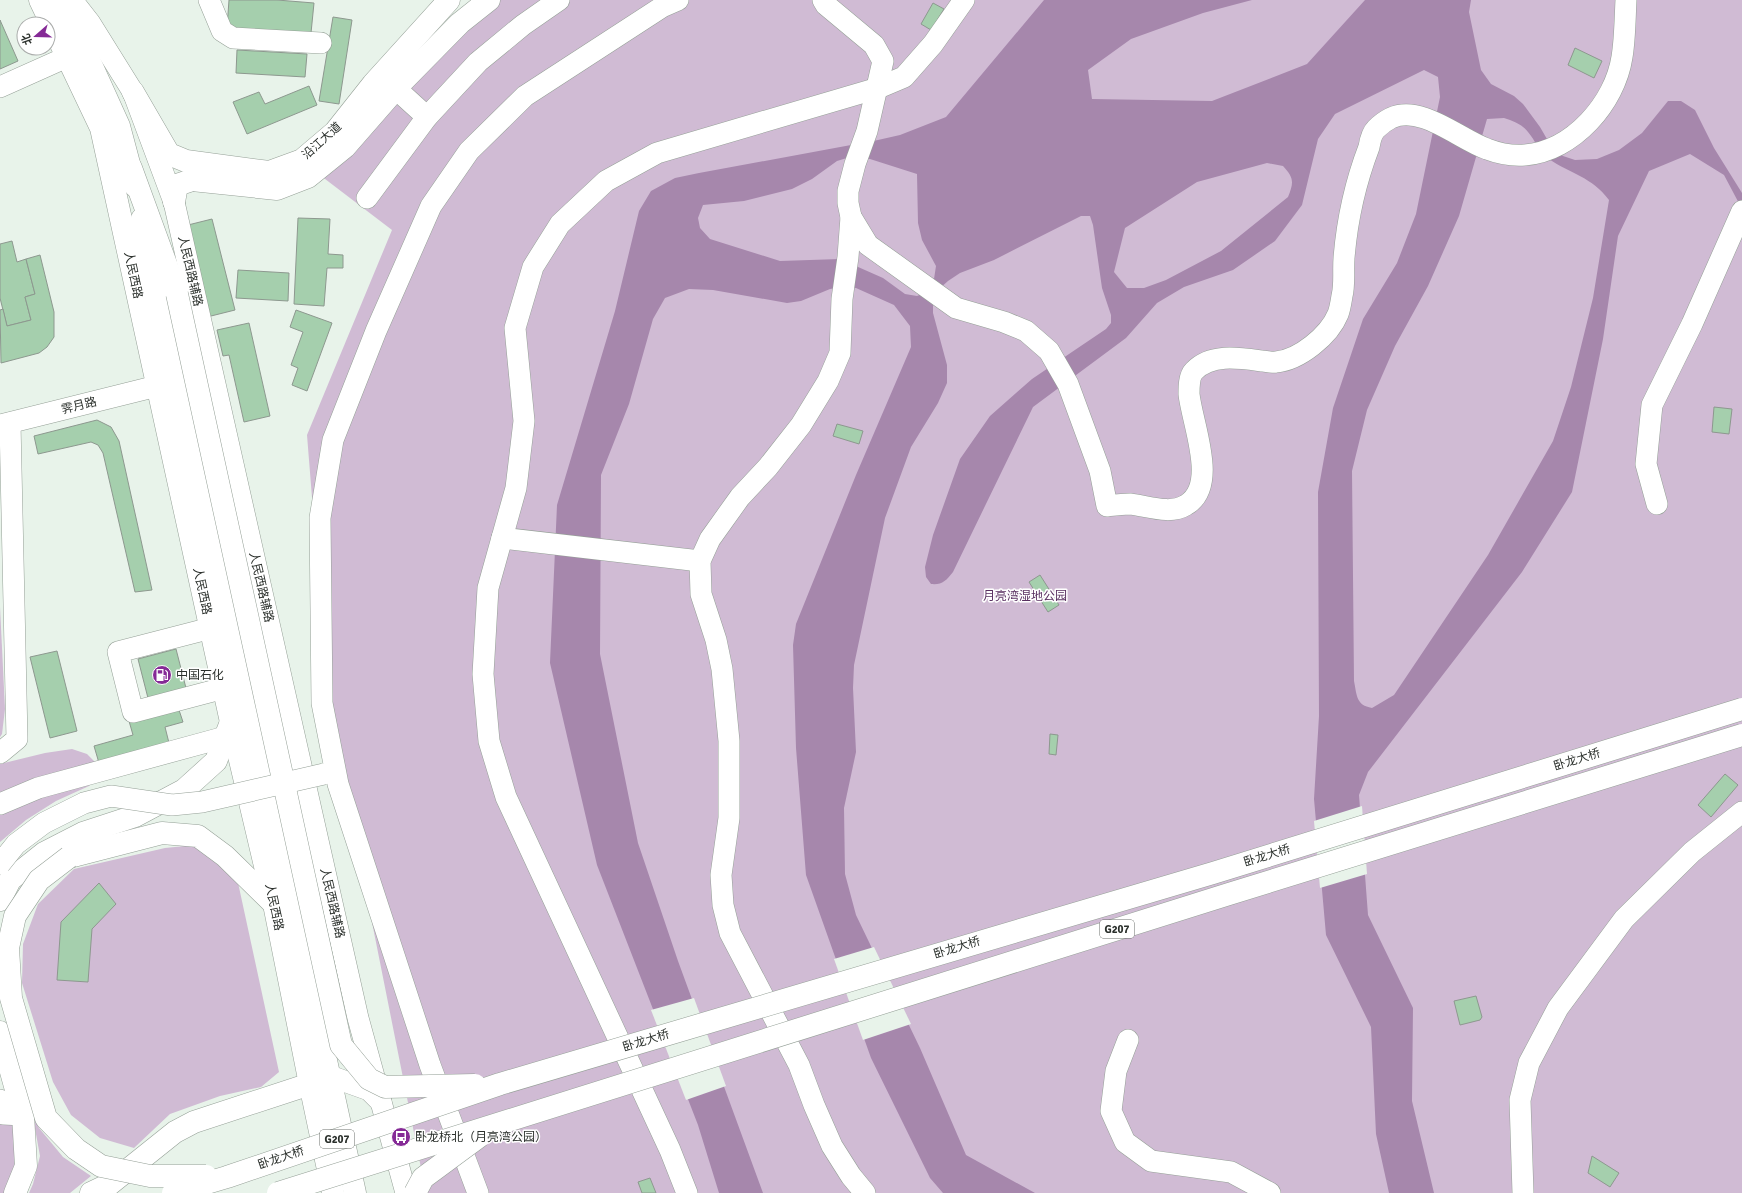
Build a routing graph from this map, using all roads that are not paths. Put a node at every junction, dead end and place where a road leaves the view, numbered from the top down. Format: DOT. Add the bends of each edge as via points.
graph roads {
  1 [pos="40,0"];
  2 [pos="62,0"];
  3 [pos="72,0"];
  4 [pos="209,0"];
  5 [pos="449,0"];
  6 [pos="489,0"];
  7 [pos="559,0"];
  8 [pos="678,0"];
  9 [pos="823,0"];
  10 [pos="964,0"];
  11 [pos="1626,0"];
  12 [pos="321,44"];
  13 [pos="67,57"];
  14 [pos="389,82"];
  15 [pos="0,87"];
  16 [pos="878,88"];
  17 [pos="133,92"];
  18 [pos="427,117"];
  19 [pos="131,168"];
  20 [pos="368,198"];
  21 [pos="174,202"];
  22 [pos="852,216"];
  23 [pos="1739,219"];
  24 [pos="158,386"];
  25 [pos="5,424"];
  26 [pos="1657,504"];
  27 [pos="502,538"];
  28 [pos="700,561"];
  29 [pos="211,628"];
  30 [pos="322,679"];
  31 [pos="224,688"];
  32 [pos="1742,709"];
  33 [pos="228,730"];
  34 [pos="1742,735"];
  35 [pos="0,753"];
  36 [pos="324,774"];
  37 [pos="0,804"];
  38 [pos="1742,812"];
  39 [pos="354,832"];
  40 [pos="0,864"];
  41 [pos="0,900"];
  42 [pos="274,904"];
  43 [pos="0,1032"];
  44 [pos="1128,1040"];
  45 [pos="330,1076"];
  46 [pos="310,1084"];
  47 [pos="500,1084"];
  48 [pos="381,1102"];
  49 [pos="6,1111"];
  50 [pos="492,1126"];
  51 [pos="227,1177"];
  52 [pos="406,1190"];
  53 [pos="15,1193"];
  54 [pos="91,1193"];
  55 [pos="173,1193"];
  56 [pos="278,1193"];
  57 [pos="333,1193"];
  58 [pos="355,1193"];
  59 [pos="478,1193"];
  60 [pos="687,1193"];
  61 [pos="865,1193"];
  62 [pos="1270,1193"];
  63 [pos="1523,1193"];
  1 -- 13 [label="main road, 人民西路"];
  2 -- 19 [label="main road, 人民西路" via="119,126"];
  3 -- 17 [label="street, 人民西路辅路" via="90,23"];
  4 -- 12 [label="street" via="222,31 233,38"];
  5 -- 14 [label="main road, 沿江大道"];
  6 -- 14 [label="main road, 沿江大道"];
  7 -- 18 [label="street" via="523,25 478,62"];
  8 -- 30 [label="street" via="662,7 525,96 469,150 431,206 376,331 333,440 320,518"];
  9 -- 16 [label="street" via="874,45 884,61"];
  10 -- 16 [label="street" via="933,44 904,77"];
  11 -- 22 [label="street" via="1622,58 1614,84 1584,128 1559,144 1538,153 1508,155 1486,149 1424,118 1410,114 1391,118 1375,130 1363,162 1349,224 1344,258 1343,293 1337,315 1320,339 1303,353 1276,362 1218,358 1192,372 1189,386 1191,409 1203,469 1202,485 1195,498 1184,506 1161,509 1132,504 1106,506 1100,471 1068,384 1049,351 1026,331 956,308 868,245"];
  13 -- 15 [label="street"];
  13 -- 24 [label="main road, 人民西路" via="101,128"];
  14 -- 17 [label="main road, 沿江大道" via="302,160 269,172 186,161 169,154"];
  14 -- 18 [label="street"];
  14 -- 21 [label="main road, 沿江大道" via="345,147 308,177 277,189 192,180 177,184"];
  16 -- 22 [label="street" via="848,191"];
  16 -- 27 [label="street" via="657,153 606,181 560,224 533,267 515,328 524,421 516,488"];
  17 -- 21 [label="street, 人民西路辅路"];
  18 -- 20 [label="street"];
  19 -- 45 [label="main road, 人民西路"];
  19 -- 47 [label="main road, bridge" via="177,294 341,1045 369,1079 385,1088"];
  21 -- 48 [label="street, 人民西路辅路" via="356,1010"];
  22 -- 28 [label="street" via="842,299 840,353 828,381 801,425 740,498 710,539"];
  23 -- 26 [label="street" via="1692,324 1652,404 1646,464"];
  24 -- 25 [label="street, 霁月路"];
  24 -- 29 [label="main road, 人民西路"];
  25 -- 35 [label="street" via="17,739"];
  27 -- 28 [label="street"];
  27 -- 60 [label="street" via="488,588 483,674 489,741 506,797 670,1150"];
  28 -- 61 [label="street" via="701,594 719,655 728,733 729,818 721,875 723,905 730,933 800,1065 832,1146"];
  29 -- 31 [label="main road, 人民西路"];
  29 -- 31 [label="street" via="118,652 133,712"];
  30 -- 36 [label="street" via="310,690 308,701"];
  30 -- 39 [label="street" via="322,703 338,784"];
  31 -- 33 [label="main road, 人民西路"];
  32 -- 47 [label="main road, 卧龙大桥 / G207, bridge" via="1205,875"];
  33 -- 37 [label="street" via="38,788"];
  33 -- 41 [label="main road" via="216,761 184,790 135,816 83,833 44,853 10,880"];
  33 -- 42 [label="main road, 人民西路"];
  34 -- 50 [label="main road, 卧龙大桥 / G207, bridge"];
  36 -- 39 [label="street" via="338,822"];
  36 -- 40 [label="street, bridge" via="194,803 172,805 111,796 84,803 44,823 16,844"];
  38 -- 63 [label="street" via="1692,852 1624,919 1558,1008 1529,1063 1520,1100"];
  39 -- 59 [label="street" via="430,1065"];
  42 -- 46 [label="main road, 人民西路"];
  42 -- 51 [label="main road, bridge" via="225,856 198,836 162,833 69,857 39,880 14,916 8,948 11,998 46,1118 76,1150 101,1166 150,1176"];
  43 -- 49 [label="main road"];
  44 -- 62 [label="street" via="1116,1071 1111,1111 1125,1142 1151,1161 1231,1172"];
  45 -- 48 [label="street" via="368,1090"];
  45 -- 58 [label="main road, 人民西路"];
  46 -- 54 [label="main road" via="194,1122 175,1132 110,1184"];
  46 -- 57 [label="main road, 人民西路"];
  47 -- 51 [label="main road, 卧龙大桥 / G207, bridge"];
  48 -- 52 [label="street, 人民西路辅路"];
  49 -- 53 [label="main road" via="26,1166"];
  50 -- 52 [label="main road, bridge"];
  50 -- 56 [label="main road, 卧龙大桥 / G207, bridge"];
  51 -- 55 [label="main road, 卧龙大桥 / G207, bridge"];
}
